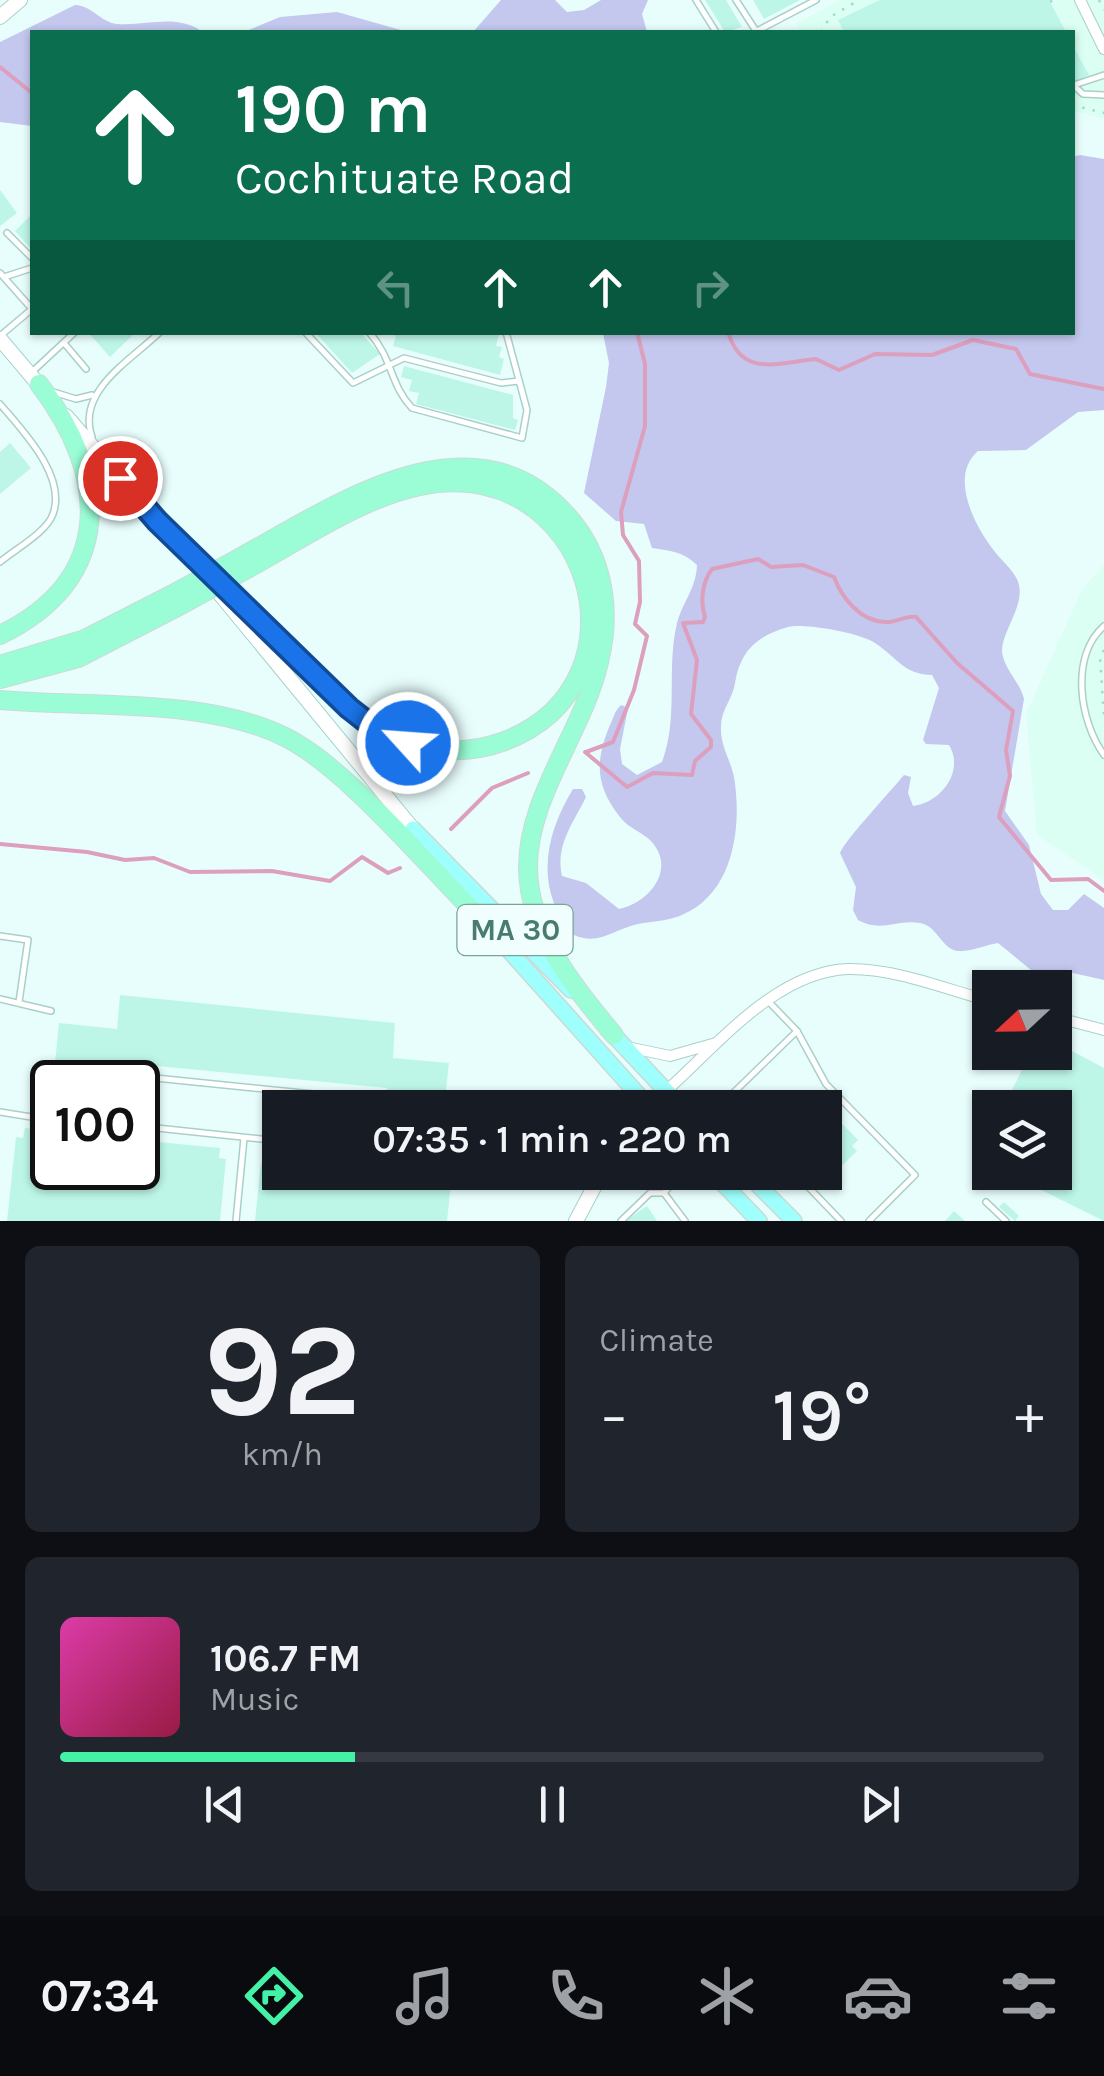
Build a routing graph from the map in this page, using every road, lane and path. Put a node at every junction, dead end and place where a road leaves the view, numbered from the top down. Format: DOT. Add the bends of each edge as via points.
graph roads {
  1 [pos="20,0"];
  2 [pos="696,0"];
  3 [pos="736,0"];
  4 [pos="816,0"];
  5 [pos="860,0"];
  6 [pos="1080,0"];
  7 [pos="1100,0"];
  8 [pos="1104,10"];
  9 [pos="0,16"];
  10 [pos="715,30"];
  11 [pos="755,30"];
  12 [pos="760,30"];
  13 [pos="822,30"];
  14 [pos="1104,49"];
  15 [pos="1104,75"];
  16 [pos="1075,84"];
  17 [pos="1075,87"];
  18 [pos="1104,95"];
  19 [pos="1075,105"];
  20 [pos="1104,113"];
  21 [pos="7,233"];
  22 [pos="30,256"];
  23 [pos="30,268"];
  24 [pos="2,275"];
  25 [pos="30,307"];
  26 [pos="30,311"];
  27 [pos="72,335"];
  28 [pos="157,335"];
  29 [pos="309,335"];
  30 [pos="372,335"];
  31 [pos="507,335"];
  32 [pos="64,343"];
  33 [pos="2,346"];
  34 [pos="390,364"];
  35 [pos="86,370"];
  36 [pos="34,379"];
  37 [pos="519,380"];
  38 [pos="95,393"];
  39 [pos="0,404"];
  40 [pos="102,458"];
  41 [pos="157,521"];
  42 [pos="0,562"];
  43 [pos="245,562"];
  44 [pos="176,600"];
  45 [pos="1104,626"];
  46 [pos="0,635"];
  47 [pos="1104,650"];
  48 [pos="0,666"];
  49 [pos="0,680"];
  50 [pos="0,700"];
  51 [pos="1104,717"];
  52 [pos="1104,755"];
  53 [pos="412,828"];
  54 [pos="478,916"];
  55 [pos="0,936"];
  56 [pos="972,996"];
  57 [pos="1,999"];
  58 [pos="768,1001"];
  59 [pos="19,1002"];
  60 [pos="0,1009"];
  61 [pos="51,1011"];
  62 [pos="1072,1022"];
  63 [pos="797,1030"];
  64 [pos="1104,1030"];
  65 [pos="614,1035"];
  66 [pos="730,1035"];
  67 [pos="160,1078"];
  68 [pos="275,1090"];
  69 [pos="633,1090"];
  70 [pos="665,1090"];
  71 [pos="667,1090"];
  72 [pos="737,1090"];
  73 [pos="0,1112"];
  74 [pos="30,1117"];
  75 [pos="160,1128"];
  76 [pos="244,1138"];
  77 [pos="262,1140"];
  78 [pos="592,1190"];
  79 [pos="667,1190"];
  80 [pos="729,1190"];
  81 [pos="763,1190"];
  82 [pos="811,1190"];
  83 [pos="664,1193"];
  84 [pos="986,1202"];
  85 [pos="236,1221"];
  86 [pos="576,1221"];
  87 [pos="621,1221"];
  88 [pos="685,1221"];
  89 [pos="759,1221"];
  90 [pos="794,1221"];
  91 [pos="840,1221"];
  92 [pos="869,1221"];
  93 [pos="1006,1221"];
  1 -- 9 [label="main road"];
  2 -- 10 [label="lane"];
  3 -- 11 [label="lane"];
  4 -- 12 [label="lane"];
  5 -- 13 [label="path" via="830,17"];
  6 -- 14 [label="street"];
  7 -- 8 [label="path"];
  15 -- 16 [label="lane"];
  17 -- 18 [label="lane"];
  19 -- 20 [label="path"];
  21 -- 22 [label="lane"];
  23 -- 24 [label="lane"];
  24 -- 25 [label="lane"];
  26 -- 33 [label="lane"];
  27 -- 32 [label="lane"];
  28 -- 38 [label="lane"];
  29 -- 34 [label="lane" via="353,383"];
  30 -- 34 [label="lane"];
  31 -- 37 [label="lane"];
  32 -- 35 [label="lane"];
  32 -- 36 [label="lane"];
  33 -- 36 [label="main road, MA 30"];
  34 -- 37 [label="lane" via="404,358 500,383"];
  34 -- 37 [label="lane" via="412,408 522,438 527,414"];
  36 -- 38 [label="lane" via="70,398"];
  36 -- 40 [label="main road, MA 30"];
  36 -- 46 [label="highway" via="84,462 90,523 62,590"];
  38 -- 40 [label="lane" via="87,419"];
  39 -- 42 [label="lane" via="48,462 54,510"];
  40 -- 41 [label="main road, MA 30"];
  41 -- 43 [label="highway" via="356,715 418,746 472,749 523,732 565,696 588,644 588,593 568,541 538,510 486,486 442,484 391,494"];
  41 -- 53 [label="main road, MA 30"];
  43 -- 44 [label="highway, bridge"];
  43 -- 65 [label="highway" via="365,490 431,469 510,477 547,497 574,524 599,572 604,637 586,703 534,827 528,879 546,938"];
  44 -- 48 [label="highway"];
  44 -- 49 [label="highway" via="78,658"];
  45 -- 52 [label="lane" via="1088,640 1083,664 1089,730"];
  47 -- 51 [label="path"];
  50 -- 54 [label="highway" via="199,713 281,735 334,772"];
  53 -- 54 [label="main road, MA 30"];
  53 -- 65 [label="main road, MA 30"];
  54 -- 69 [label="main road, MA 30"];
  55 -- 59 [label="lane" via="28,940"];
  56 -- 58 [label="street" via="847,970 802,981"];
  57 -- 59 [label="lane"];
  57 -- 60 [label="lane"];
  58 -- 63 [label="lane"];
  58 -- 66 [label="street"];
  59 -- 61 [label="lane"];
  62 -- 64 [label="street"];
  63 -- 72 [label="lane"];
  63 -- 92 [label="lane" via="826,1084 915,1175"];
  65 -- 66 [label="street" via="640,1053 662,1056 700,1050"];
  65 -- 70 [label="main road, MA 30"];
  66 -- 71 [label="street"];
  67 -- 68 [label="lane"];
  73 -- 74 [label="lane"];
  75 -- 76 [label="lane"];
  76 -- 77 [label="lane"];
  76 -- 85 [label="lane"];
  78 -- 86 [label="main road"];
  79 -- 83 [label="lane"];
  80 -- 89 [label="main road"];
  81 -- 90 [label="main road"];
  82 -- 91 [label="lane"];
  83 -- 87 [label="lane" via="650,1193"];
  83 -- 88 [label="lane"];
  84 -- 93 [label="lane"];
}
